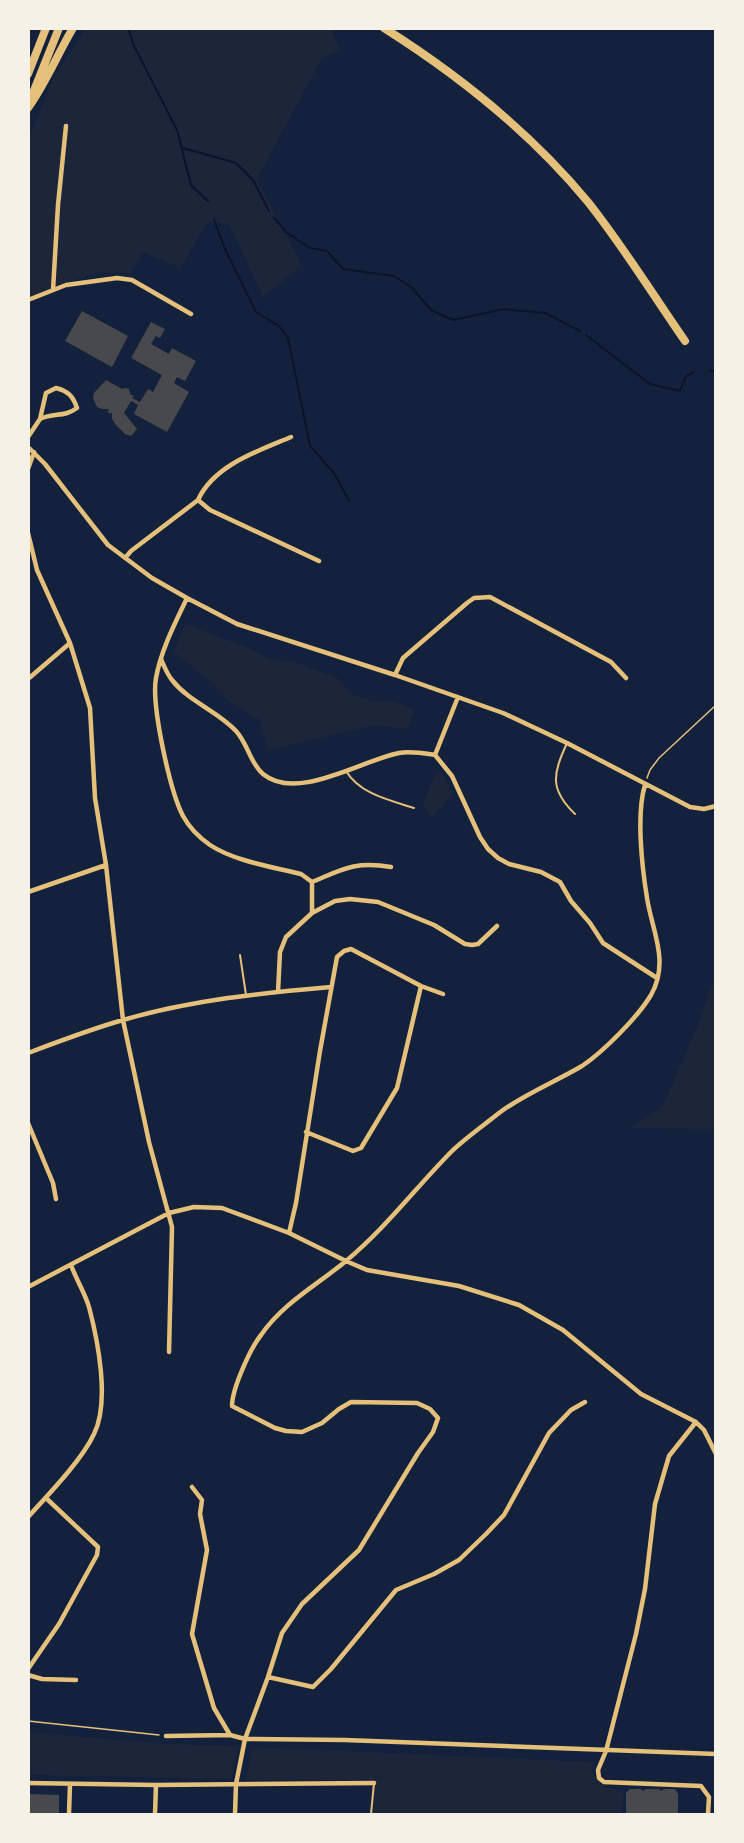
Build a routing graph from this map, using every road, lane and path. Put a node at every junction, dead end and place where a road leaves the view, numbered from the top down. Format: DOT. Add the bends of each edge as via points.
graph roads {
  1 [pos="46,28"];
  2 [pos="59,28"];
  3 [pos="73,28"];
  4 [pos="384,28"];
  5 [pos="28,74"];
  6 [pos="28,106"];
  7 [pos="66,126"];
  8 [pos="54,290"];
  9 [pos="28,300"];
  10 [pos="191,314"];
  11 [pos="685,341"];
  12 [pos="40,419"];
  13 [pos="28,436"];
  14 [pos="291,437"];
  15 [pos="28,447"];
  16 [pos="34,452"];
  17 [pos="28,469"];
  18 [pos="198,500"];
  19 [pos="28,533"];
  20 [pos="125,558"];
  21 [pos="319,561"];
  22 [pos="187,598"];
  23 [pos="70,643"];
  24 [pos="161,659"];
  25 [pos="395,675"];
  26 [pos="626,678"];
  27 [pos="28,679"];
  28 [pos="458,697"];
  29 [pos="716,705"];
  30 [pos="567,743"];
  31 [pos="28,751"];
  32 [pos="435,755"];
  33 [pos="346,771"];
  34 [pos="29,784"];
  35 [pos="645,785"];
  36 [pos="716,806"];
  37 [pos="414,808"];
  38 [pos="575,814"];
  39 [pos="106,866"];
  40 [pos="391,867"];
  41 [pos="312,882"];
  42 [pos="28,892"];
  43 [pos="312,913"];
  44 [pos="497,927"];
  45 [pos="240,955"];
  46 [pos="657,978"];
  47 [pos="422,986"];
  48 [pos="331,987"];
  49 [pos="278,992"];
  50 [pos="443,994"];
  51 [pos="246,995"];
  52 [pos="123,1020"];
  53 [pos="28,1053"];
  54 [pos="28,1123"];
  55 [pos="306,1132"];
  56 [pos="56,1198"];
  57 [pos="169,1213"];
  58 [pos="289,1233"];
  59 [pos="346,1262"];
  60 [pos="70,1265"];
  61 [pos="28,1287"];
  62 [pos="169,1352"];
  63 [pos="585,1402"];
  64 [pos="696,1422"];
  65 [pos="716,1454"];
  66 [pos="192,1487"];
  67 [pos="46,1498"];
  68 [pos="28,1517"];
  69 [pos="28,1669"];
  70 [pos="28,1675"];
  71 [pos="268,1677"];
  72 [pos="76,1680"];
  73 [pos="28,1721"];
  74 [pos="230,1735"];
  75 [pos="166,1736"];
  76 [pos="245,1738"];
  77 [pos="606,1751"];
  78 [pos="716,1754"];
  79 [pos="28,1783"];
  80 [pos="374,1783"];
  81 [pos="70,1784"];
  82 [pos="236,1784"];
  83 [pos="156,1785"];
  84 [pos="69,1815"];
  85 [pos="155,1815"];
  86 [pos="235,1815"];
  87 [pos="371,1815"];
  88 [pos="708,1815"];
  1 -- 5 [label="main road"];
  2 -- 6 [label="main road"];
  3 -- 6 [label="main road" via="41,90"];
  4 -- 11 [label="main road" via="503,114 549,160 603,222"];
  7 -- 8 [label="street"];
  8 -- 9 [label="street"];
  8 -- 10 [label="street" via="117,278 132,280"];
  12 -- 12 [label="street" via="69,414 77,408 73,398 56,388 46,393"];
  12 -- 13 [label="street"];
  14 -- 18 [label="street" via="240,459 204,488"];
  15 -- 16 [label="street"];
  16 -- 17 [label="street"];
  16 -- 20 [label="street" via="103,541"];
  18 -- 20 [label="street"];
  18 -- 21 [label="street" via="210,510"];
  19 -- 23 [label="street" via="37,570"];
  20 -- 22 [label="street"];
  22 -- 24 [label="street"];
  22 -- 25 [label="street" via="237,624"];
  23 -- 27 [label="street"];
  23 -- 39 [label="street" via="90,708 95,798"];
  24 -- 33 [label="street" via="182,690 236,731 260,772 270,779 302,783"];
  24 -- 41 [label="street" via="154,693 157,718 176,796 189,826 226,854 301,874"];
  25 -- 26 [label="street" via="403,658 467,603 474,598 490,597 611,662"];
  25 -- 28 [label="street"];
  28 -- 30 [label="street"];
  28 -- 32 [label="street"];
  29 -- 35 [label="path" via="659,758"];
  30 -- 35 [label="street"];
  30 -- 38 [label="lane" via="555,777 557,791"];
  31 -- 34 [label="lane"];
  32 -- 33 [label="street" via="397,754"];
  32 -- 46 [label="street" via="452,776 488,849 509,864 541,872 560,882 603,943"];
  33 -- 37 [label="lane" via="353,783 379,797"];
  35 -- 36 [label="street" via="690,807"];
  35 -- 46 [label="street" via="641,833 647,900 660,953"];
  39 -- 42 [label="street"];
  39 -- 52 [label="street"];
  40 -- 41 [label="street" via="360,864"];
  41 -- 43 [label="street"];
  43 -- 44 [label="street" via="335,901 378,902 472,945"];
  43 -- 49 [label="street" via="286,937 280,952"];
  45 -- 51 [label="lane"];
  46 -- 59 [label="street" via="651,994 610,1042 583,1065 501,1112 454,1149 398,1212"];
  47 -- 48 [label="street" via="351,949 337,957"];
  47 -- 50 [label="street"];
  47 -- 55 [label="street" via="397,1088 361,1148 353,1151"];
  48 -- 49 [label="street"];
  48 -- 55 [label="street"];
  49 -- 51 [label="street"];
  51 -- 52 [label="street"];
  52 -- 53 [label="street"];
  52 -- 57 [label="street"];
  54 -- 56 [label="street"];
  55 -- 58 [label="street"];
  57 -- 58 [label="street" via="194,1207 222,1208"];
  57 -- 60 [label="street"];
  57 -- 62 [label="street"];
  58 -- 59 [label="street"];
  59 -- 64 [label="street" via="367,1270 459,1286 519,1305 563,1330 641,1394"];
  59 -- 71 [label="street" via="296,1298 262,1333 244,1366 232,1401 235,1408 275,1428 302,1432 351,1402 417,1403 438,1418 359,1550 302,1604 282,1633"];
  60 -- 61 [label="street"];
  60 -- 67 [label="street" via="88,1307 100,1362 101,1411 95,1434"];
  63 -- 71 [label="street" via="571,1410 549,1433 504,1515 459,1560 396,1590 313,1687"];
  64 -- 65 [label="street"];
  64 -- 77 [label="street" via="669,1456 655,1504 645,1589"];
  66 -- 74 [label="street" via="202,1500 200,1514 207,1550 192,1634 214,1708"];
  67 -- 68 [label="street"];
  67 -- 69 [label="street" via="98,1547 59,1624"];
  70 -- 72 [label="street"];
  71 -- 76 [label="street"];
  73 -- 75 [label="path"];
  74 -- 75 [label="street"];
  74 -- 76 [label="street"];
  76 -- 77 [label="street"];
  76 -- 82 [label="street"];
  77 -- 78 [label="street"];
  77 -- 88 [label="street" via="598,1770 604,1782 701,1786 709,1797"];
  79 -- 81 [label="street"];
  80 -- 82 [label="street"];
  80 -- 87 [label="lane"];
  81 -- 83 [label="street"];
  81 -- 84 [label="street"];
  82 -- 83 [label="street"];
  82 -- 86 [label="street"];
  83 -- 85 [label="street"];
}
